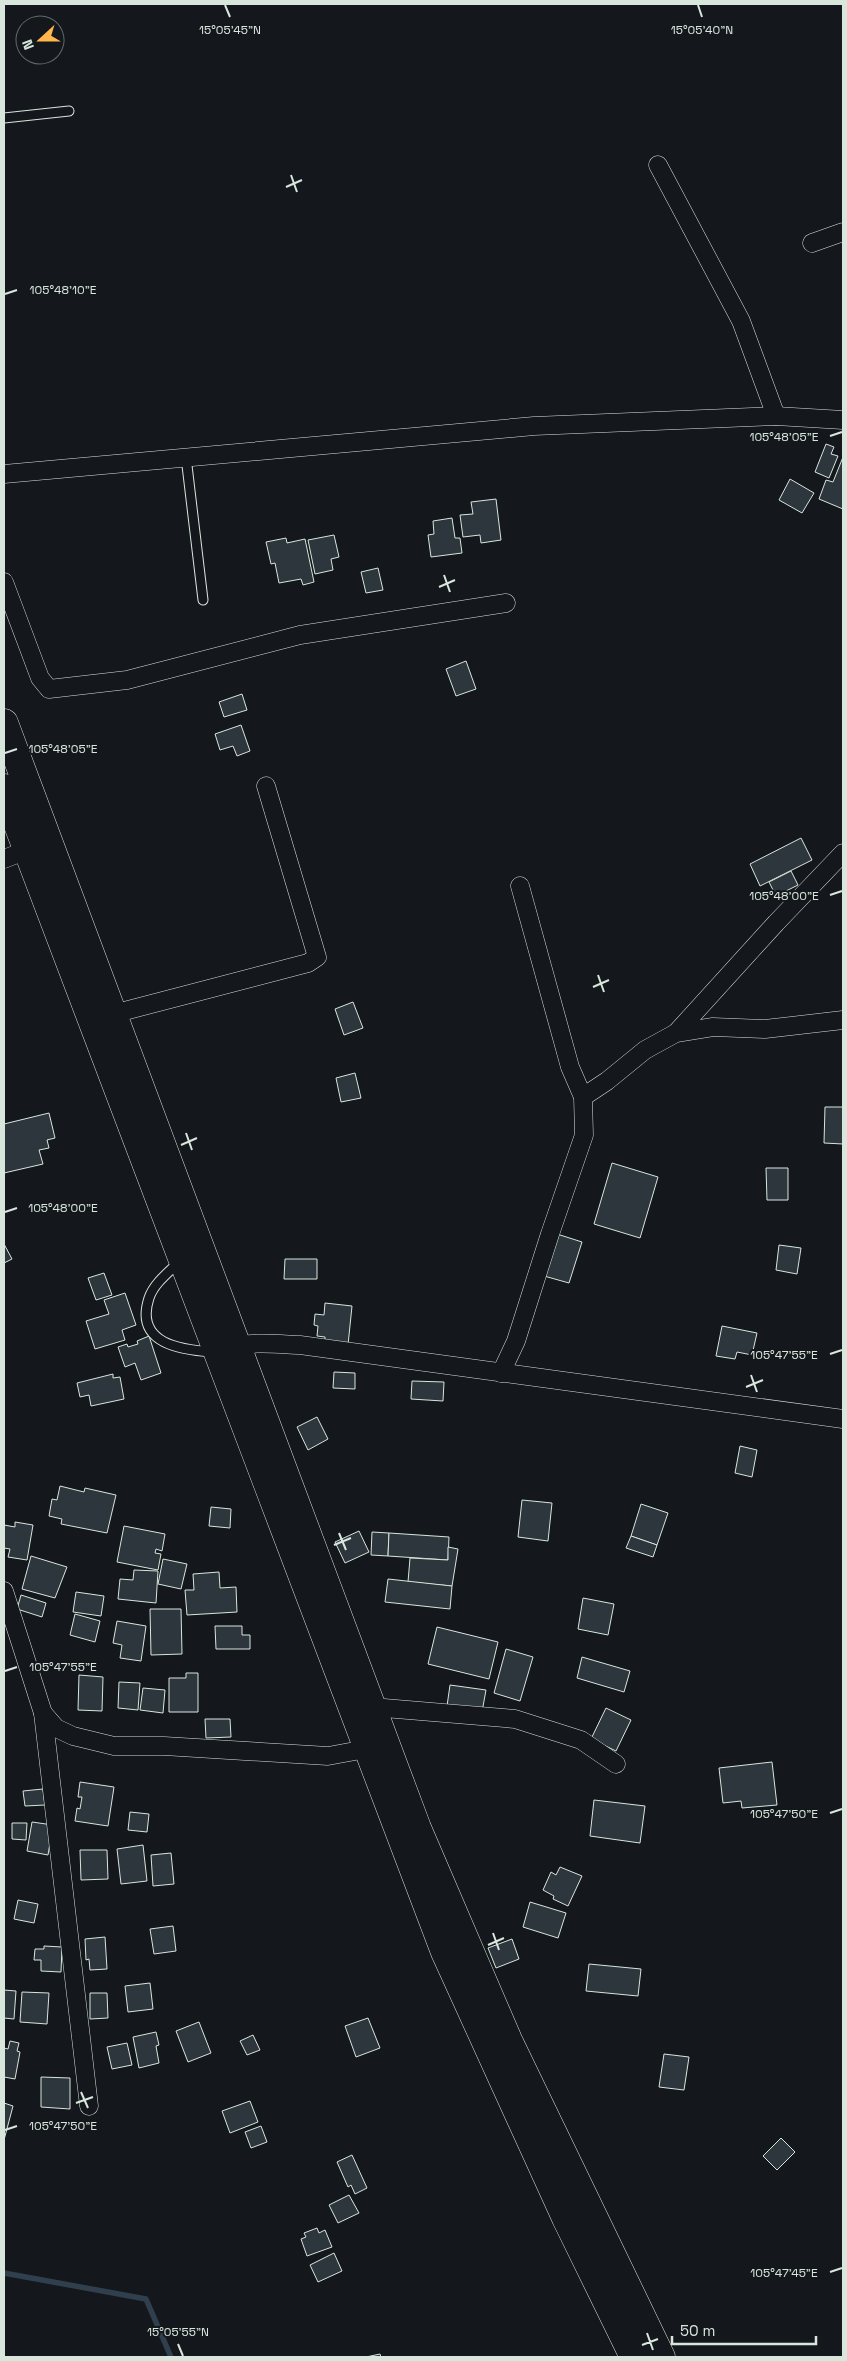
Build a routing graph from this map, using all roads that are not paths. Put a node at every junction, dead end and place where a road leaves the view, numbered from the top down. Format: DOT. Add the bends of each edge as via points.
graph roads {
  1 [pos="69,111"];
  2 [pos="4,118"];
  3 [pos="658,165"];
  4 [pos="843,232"];
  5 [pos="812,243"];
  6 [pos="776,416"];
  7 [pos="843,420"];
  8 [pos="186,457"];
  9 [pos="4,474"];
  10 [pos="4,582"];
  11 [pos="204,600"];
  12 [pos="506,603"];
  13 [pos="4,723"];
  14 [pos="266,786"];
  15 [pos="4,788"];
  16 [pos="843,853"];
  17 [pos="16,855"];
  18 [pos="520,886"];
  19 [pos="113,1014"];
  20 [pos="843,1020"];
  21 [pos="676,1033"];
  22 [pos="583,1097"];
  23 [pos="181,1260"];
  24 [pos="226,1349"];
  25 [pos="501,1373"];
  26 [pos="843,1418"];
  27 [pos="4,1591"];
  28 [pos="372,1706"];
  29 [pos="43,1713"];
  30 [pos="366,1749"];
  31 [pos="616,1764"];
  32 [pos="88,2106"];
  33 [pos="634,2357"];
  34 [pos="661,2357"];
  1 -- 2 [label="lane"];
  3 -- 6 [label="street" via="741,321"];
  4 -- 5 [label="street"];
  6 -- 7 [label="street"];
  6 -- 8 [label="street" via="534,426"];
  8 -- 9 [label="street"];
  8 -- 11 [label="lane"];
  10 -- 12 [label="street" via="40,678 49,690 127,680 300,635"];
  13 -- 19 [label="highway"];
  14 -- 19 [label="street" via="317,957 308,963"];
  15 -- 17 [label="highway"];
  16 -- 21 [label="street"];
  17 -- 23 [label="highway"];
  18 -- 22 [label="street" via="570,1067"];
  19 -- 24 [label="highway"];
  20 -- 21 [label="street" via="765,1030 713,1027"];
  21 -- 22 [label="street" via="645,1050"];
  22 -- 25 [label="street" via="584,1135 516,1341"];
  23 -- 24 [label="highway"];
  23 -- 24 [label="lane" via="160,1280 149,1298 147,1319 150,1329 156,1338 179,1349"];
  24 -- 25 [label="street" via="271,1344 300,1346"];
  24 -- 28 [label="highway"];
  24 -- 30 [label="highway"];
  25 -- 26 [label="street"];
  27 -- 29 [label="street"];
  28 -- 31 [label="street" via="516,1719 581,1740"];
  28 -- 34 [label="highway" via="417,1828 508,2040"];
  29 -- 30 [label="street" via="56,1728 73,1736 114,1746 328,1756"];
  29 -- 32 [label="street"];
  30 -- 33 [label="highway" via="444,1952 557,2200"];
}
